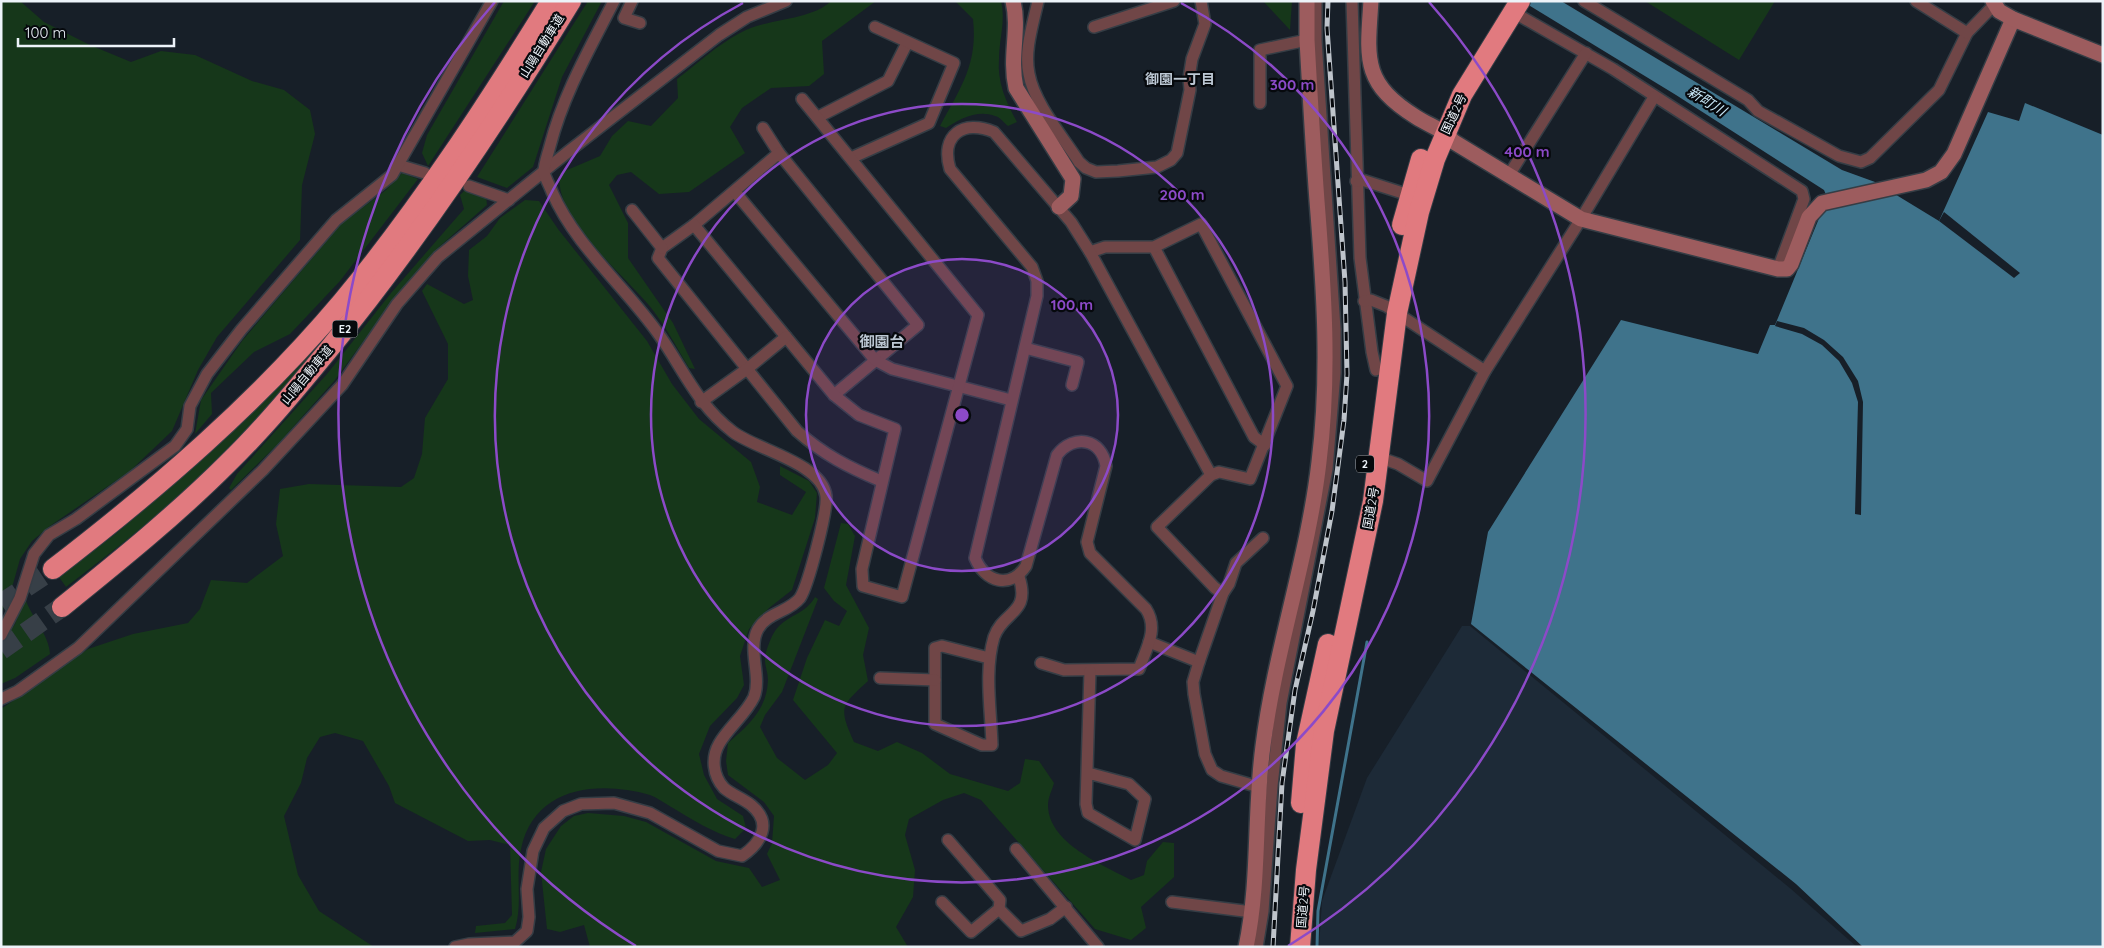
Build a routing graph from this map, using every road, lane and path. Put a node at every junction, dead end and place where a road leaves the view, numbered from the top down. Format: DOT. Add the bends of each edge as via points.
graph roads {
  1 [pos="492,1"];
  2 [pos="551,1"];
  3 [pos="571,1"];
  4 [pos="614,1"];
  5 [pos="632,1"];
  6 [pos="786,1"];
  7 [pos="1013,1"];
  8 [pos="1038,1"];
  9 [pos="1174,1"];
  10 [pos="1201,1"];
  11 [pos="1307,1"];
  12 [pos="1316,1"];
  13 [pos="1352,1"];
  14 [pos="1371,1"];
  15 [pos="1584,1"];
  16 [pos="1916,1"];
  17 [pos="1993,3"];
  18 [pos="1514,5"];
  19 [pos="2013,19"];
  20 [pos="640,22"];
  21 [pos="875,27"];
  22 [pos="1094,27"];
  23 [pos="1967,33"];
  24 [pos="1307,40"];
  25 [pos="907,42"];
  26 [pos="1586,53"];
  27 [pos="2103,55"];
  28 [pos="1654,97"];
  29 [pos="802,99"];
  30 [pos="1260,103"];
  31 [pos="818,117"];
  32 [pos="763,128"];
  33 [pos="1439,129"];
  34 [pos="779,153"];
  35 [pos="851,158"];
  36 [pos="398,165"];
  37 [pos="544,172"];
  38 [pos="425,173"];
  39 [pos="1509,176"];
  40 [pos="1356,181"];
  41 [pos="469,186"];
  42 [pos="734,192"];
  43 [pos="1409,195"];
  44 [pos="508,200"];
  45 [pos="1059,207"];
  46 [pos="632,210"];
  47 [pos="1581,219"];
  48 [pos="694,225"];
  49 [pos="1154,247"];
  50 [pos="662,248"];
  51 [pos="1090,252"];
  52 [pos="1778,269"];
  53 [pos="1364,301"];
  54 [pos="1392,309"];
  55 [pos="786,337"];
  56 [pos="1025,348"];
  57 [pos="875,360"];
  58 [pos="747,369"];
  59 [pos="1376,370"];
  60 [pos="1485,371"];
  61 [pos="1072,385"];
  62 [pos="959,388"];
  63 [pos="834,395"];
  64 [pos="1011,400"];
  65 [pos="701,402"];
  66 [pos="1265,445"];
  67 [pos="1378,457"];
  68 [pos="1211,475"];
  69 [pos="881,481"];
  70 [pos="1263,538"];
  71 [pos="53,569"];
  72 [pos="1019,577"];
  73 [pos="1223,593"];
  74 [pos="62,607"];
  75 [pos="1,635"];
  76 [pos="1149,642"];
  77 [pos="989,658"];
  78 [pos="1199,662"];
  79 [pos="1041,663"];
  80 [pos="1090,671"];
  81 [pos="880,678"];
  82 [pos="935,680"];
  83 [pos="1,699"];
  84 [pos="1088,773"];
  85 [pos="1259,787"];
  86 [pos="948,840"];
  87 [pos="1016,850"];
  88 [pos="942,902"];
  89 [pos="1172,902"];
  90 [pos="1066,907"];
  91 [pos="999,909"];
  92 [pos="1252,912"];
  93 [pos="456,947"];
  94 [pos="1098,947"];
  95 [pos="1246,947"];
  96 [pos="1257,947"];
  97 [pos="1292,947"];
  98 [pos="1300,947"];
  1 -- 36 [label="street"];
  2 -- 71 [label="highway, 山陽自動車道 / E2" via="454,152 341,303 229,421 117,520"];
  3 -- 74 [label="highway, 山陽自動車道 / E2" via="484,137 393,267 292,394 230,462 165,524"];
  4 -- 37 [label="street" via="556,120"];
  5 -- 20 [label="street" via="624,18"];
  6 -- 37 [label="street" via="747,18 720,35"];
  7 -- 45 [label="street" via="1012,71 1016,88 1073,179 1071,196"];
  8 -- 10 [label="street" via="1028,58 1028,74 1034,92 1079,162 1096,172 1157,167 1177,153 1190,90 1190,68 1205,24"];
  9 -- 22 [label="street"];
  11 -- 24 [label="street"];
  12 -- 96 [label="street" via="1335,319 1335,373 1326,477 1276,742 1267,876"];
  13 -- 40 [label="street"];
  14 -- 33 [label="street" via="1369,59 1378,84 1391,100"];
  15 -- 23 [label="street" via="1748,100 1758,111 1840,156 1861,162 1870,158 1938,90"];
  16 -- 23 [label="street"];
  17 -- 19 [label="street" via="1999,12"];
  17 -- 23 [label="street"];
  18 -- 26 [label="street"];
  18 -- 33 [label="highway, 国道2号 / 2" via="1452,84"];
  19 -- 27 [label="street"];
  19 -- 52 [label="street" via="1954,154 1941,172 1926,180 1822,202 1813,212 1791,264 1787,269"];
  21 -- 25 [label="street"];
  24 -- 30 [label="street" via="1260,50"];
  24 -- 85 [label="street" via="1324,279 1325,394 1308,531 1276,670"];
  25 -- 31 [label="street" via="888,81"];
  25 -- 35 [label="street" via="954,63 929,123"];
  26 -- 28 [label="street"];
  26 -- 39 [label="street"];
  28 -- 47 [label="street"];
  28 -- 52 [label="street" via="1802,191 1804,199"];
  29 -- 31 [label="street"];
  31 -- 35 [label="street"];
  32 -- 34 [label="street"];
  33 -- 39 [label="street"];
  33 -- 43 [label="highway, 国道2号 / 2"];
  33 -- 54 [label="highway, 国道2号 / 2"];
  34 -- 42 [label="street"];
  34 -- 57 [label="street" via="918,324"];
  35 -- 62 [label="street" via="978,315"];
  36 -- 38 [label="street"];
  36 -- 75 [label="street" via="392,175 336,220 241,330 207,374 190,406 187,429 175,446 76,519 49,535 34,554 20,598"];
  37 -- 44 [label="street"];
  37 -- 65 [label="street" via="557,203 588,249 659,334"];
  39 -- 47 [label="street"];
  40 -- 43 [label="street"];
  40 -- 53 [label="street"];
  41 -- 44 [label="street"];
  42 -- 48 [label="street"];
  42 -- 57 [label="street"];
  43 -- 54 [label="highway, 国道2号 / 2"];
  44 -- 83 [label="street" via="438,257 397,304 342,385 263,470 78,648"];
  45 -- 51 [label="street"];
  45 -- 56 [label="street" via="994,132 981,126 965,127 954,134 948,145 950,169 1032,267 1037,281 1037,296"];
  46 -- 50 [label="street"];
  47 -- 52 [label="street"];
  47 -- 60 [label="street"];
  48 -- 50 [label="street"];
  48 -- 55 [label="street"];
  49 -- 51 [label="street" via="1105,247"];
  49 -- 66 [label="street" via="1254,437"];
  49 -- 66 [label="street" via="1201,224 1287,386"];
  50 -- 58 [label="street" via="658,258"];
  51 -- 68 [label="street"];
  53 -- 54 [label="street" via="1371,300"];
  53 -- 59 [label="street"];
  54 -- 59 [label="highway, 国道2号 / 2"];
  54 -- 60 [label="street"];
  54 -- 67 [label="highway, 国道2号 / 2"];
  55 -- 58 [label="street"];
  55 -- 63 [label="street"];
  56 -- 61 [label="street" via="1078,362"];
  56 -- 64 [label="street"];
  57 -- 62 [label="street" via="892,369"];
  57 -- 63 [label="street"];
  58 -- 65 [label="street"];
  58 -- 69 [label="street" via="797,431 820,451"];
  59 -- 97 [label="highway, 国道2号 / 2" via="1355,531 1306,744"];
  60 -- 67 [label="street" via="1427,480"];
  62 -- 64 [label="street"];
  62 -- 69 [label="street" via="902,597 863,586 862,569"];
  63 -- 69 [label="street" via="859,415 895,429"];
  64 -- 72 [label="street" via="974,558 988,577 1012,580"];
  65 -- 93 [label="street" via="735,433 822,481 827,496 806,584 799,598 769,616 757,631 754,697 717,746 713,767 723,787 751,805 762,818 762,832 755,847 742,856 718,851 650,813 614,803 581,804 563,811 544,828 533,851 527,889 527,930 516,942"];
  66 -- 68 [label="street" via="1250,479 1219,472"];
  67 -- 98 [label="highway, 国道2号 / 2" via="1373,501 1324,731 1306,870"];
  68 -- 73 [label="street" via="1158,527"];
  70 -- 73 [label="street" via="1236,564"];
  72 -- 76 [label="street" via="1026,566 1058,455 1064,447 1076,442 1090,443 1102,453 1106,466 1087,542 1090,553 1152,619"];
  72 -- 77 [label="street" via="1022,587 1018,609 995,634"];
  73 -- 78 [label="street"];
  76 -- 78 [label="street"];
  76 -- 80 [label="street" via="1139,669"];
  77 -- 82 [label="street" via="942,646 935,648"];
  77 -- 82 [label="street" via="992,746 982,746 936,724"];
  78 -- 85 [label="street" via="1193,682 1194,694 1205,754 1212,770"];
  79 -- 80 [label="street" via="1064,670"];
  80 -- 84 [label="street"];
  81 -- 82 [label="street"];
  84 -- 84 [label="street" via="1088,813 1135,840 1146,799 1129,784"];
  85 -- 92 [label="street"];
  86 -- 91 [label="street" via="1000,900"];
  87 -- 90 [label="street"];
  88 -- 91 [label="street" via="971,932"];
  89 -- 92 [label="street"];
  90 -- 91 [label="street" via="1050,919 1021,931"];
  90 -- 94 [label="street"];
  92 -- 95 [label="street"];
}
